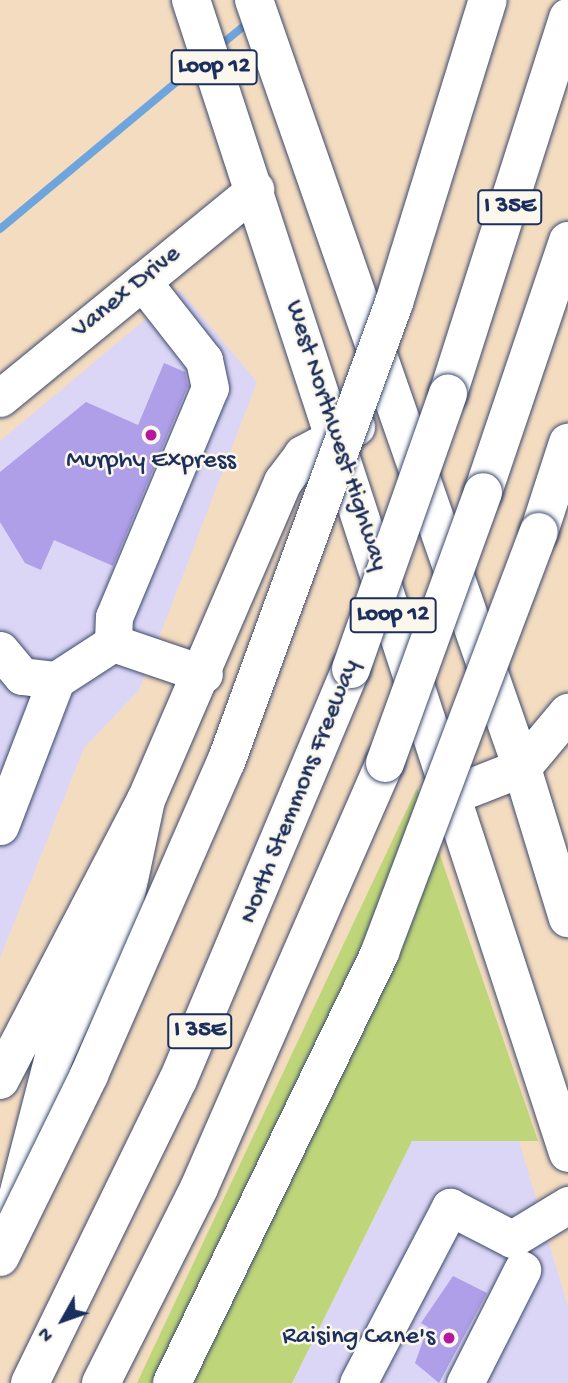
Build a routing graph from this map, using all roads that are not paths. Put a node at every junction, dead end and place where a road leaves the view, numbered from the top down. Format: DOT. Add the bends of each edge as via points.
graph roads {
  1 [pos="191,0"];
  2 [pos="254,0"];
  3 [pos="488,0"];
  4 [pos="568,18"];
  5 [pos="255,189"];
  6 [pos="568,241"];
  7 [pos="142,281"];
  8 [pos="0,398"];
  9 [pos="394,413"];
  10 [pos="333,436"];
  11 [pos="568,443"];
  12 [pos="113,643"];
  13 [pos="0,650"];
  14 [pos="204,674"];
  15 [pos="56,680"];
  16 [pos="568,713"];
  17 [pos="522,768"];
  18 [pos="453,795"];
  19 [pos="146,800"];
  20 [pos="0,826"];
  21 [pos="568,918"];
  22 [pos="0,1080"];
  23 [pos="568,1153"];
  24 [pos="568,1205"];
  25 [pos="0,1257"];
  26 [pos="522,1270"];
  27 [pos="0,1272"];
  28 [pos="365,1381"];
  29 [pos="30,1383"];
  30 [pos="101,1383"];
  31 [pos="172,1383"];
  32 [pos="465,1383"];
  1 -- 5 [label="main road, West Northwest Highway / Loop 12"];
  2 -- 9 [label="main road, Loop 12"];
  3 -- 25 [label="main road, bridge" via="394,303 226,762 95,1062"];
  4 -- 29 [label="main road, North Stemmons Freeway / I 35E, bridge" via="448,394 351,669 184,1067"];
  5 -- 7 [label="street, Vanex Drive"];
  5 -- 10 [label="main road, West Northwest Highway / Loop 12"];
  6 -- 30 [label="main road, I 35E, bridge" via="385,763 199,1188"];
  7 -- 8 [label="street, Vanex Drive"];
  7 -- 12 [label="street" via="204,360 209,388 114,617"];
  9 -- 10 [label="main road"];
  9 -- 17 [label="main road, Loop 12"];
  10 -- 14 [label="main road" via="303,455 283,482"];
  10 -- 18 [label="main road, West Northwest Highway / Loop 12"];
  11 -- 31 [label="main road, bridge" via="539,532 380,952"];
  12 -- 14 [label="street"];
  12 -- 15 [label="street"];
  13 -- 15 [label="street" via="22,676"];
  14 -- 19 [label="main road"];
  15 -- 20 [label="street"];
  16 -- 17 [label="main road"];
  17 -- 18 [label="main road"];
  17 -- 21 [label="main road, Loop 12"];
  18 -- 23 [label="main road, West Northwest Highway / Loop 12"];
  19 -- 22 [label="main road"];
  19 -- 27 [label="main road" via="123,908 54,1057"];
  24 -- 28 [label="street" via="512,1239 450,1207"];
  26 -- 32 [label="street"];
}
